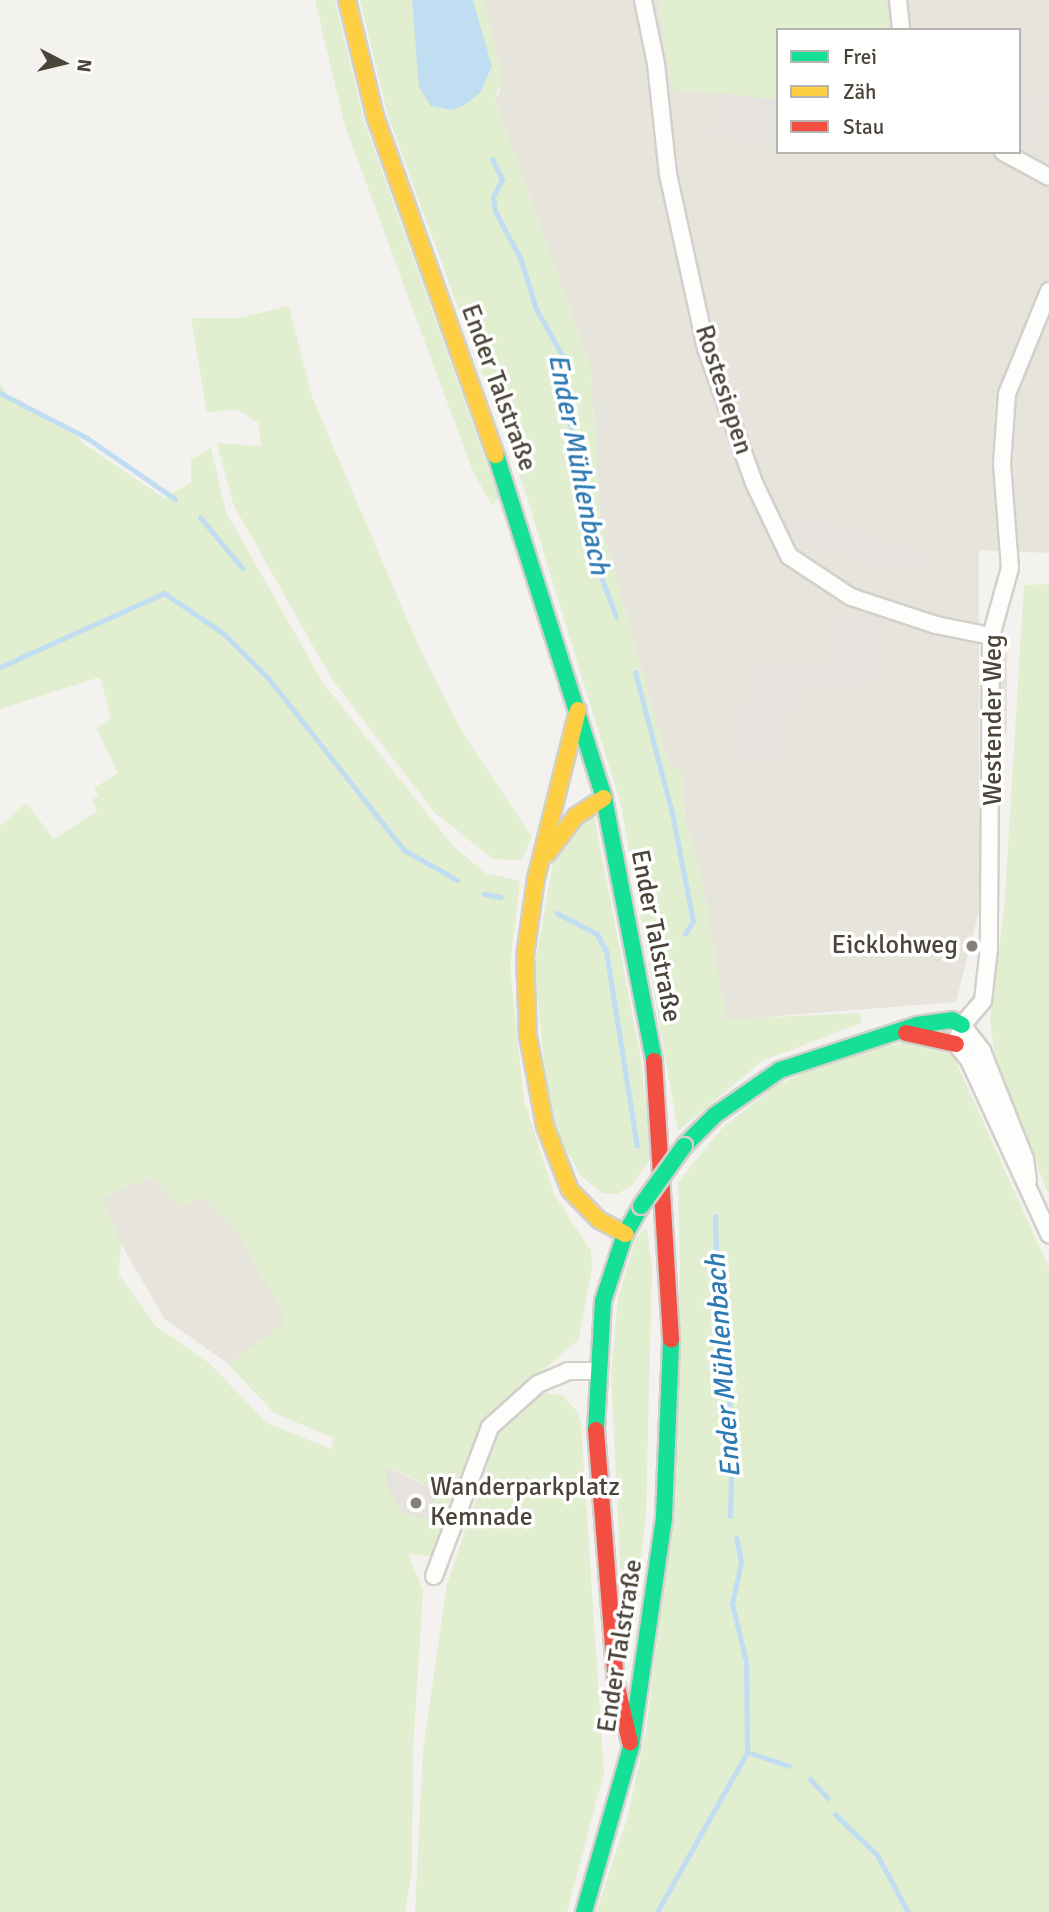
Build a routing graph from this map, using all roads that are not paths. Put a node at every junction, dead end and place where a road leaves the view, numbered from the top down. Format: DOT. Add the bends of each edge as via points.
graph roads {
  1 [pos="347,0"];
  2 [pos="643,0"];
  3 [pos="898,0"];
  4 [pos="901,28"];
  5 [pos="1007,154"];
  6 [pos="1049,177"];
  7 [pos="1049,292"];
  8 [pos="991,636"];
  9 [pos="578,710"];
  10 [pos="604,798"];
  11 [pos="538,868"];
  12 [pos="962,1025"];
  13 [pos="903,1032"];
  14 [pos="956,1044"];
  15 [pos="1030,1189"];
  16 [pos="625,1234"];
  17 [pos="1049,1234"];
  18 [pos="594,1371"];
  19 [pos="434,1576"];
  20 [pos="631,1746"];
  21 [pos="584,1912"];
  1 -- 9 [label="main road, Ender Talstraße" via="375,116 510,496"];
  2 -- 8 [label="street, Rostesiepen" via="656,64 668,174 706,348 754,482 789,556 851,597 936,625"];
  3 -- 4 [label="street"];
  5 -- 6 [label="street"];
  7 -- 8 [label="street, Westender Weg" via="1007,394 1002,464 1010,568"];
  8 -- 12 [label="street, Westender Weg" via="989,948 983,1001"];
  9 -- 10 [label="main road, Ender Talstraße"];
  9 -- 11 [label="main road"];
  10 -- 11 [label="main road" via="576,816"];
  10 -- 20 [label="main road, Ender Talstraße" via="654,1056 669,1267 671,1347 664,1517"];
  11 -- 16 [label="main road" via="525,956 528,1036 545,1126 570,1190 598,1220"];
  12 -- 13 [label="main road" via="936,1021"];
  12 -- 14 [label="street, Westender Weg"];
  12 -- 15 [label="street" via="974,1035 999,1092 1025,1158"];
  13 -- 14 [label="main road"];
  13 -- 16 [label="main road, bridge" via="854,1043 780,1070 715,1115 684,1146"];
  14 -- 15 [label="street" via="969,1060"];
  15 -- 17 [label="street"];
  16 -- 18 [label="main road" via="603,1301"];
  18 -- 19 [label="street" via="568,1371 538,1384 490,1427"];
  18 -- 20 [label="main road" via="616,1683"];
  20 -- 21 [label="main road, Ender Talstraße"];
}
